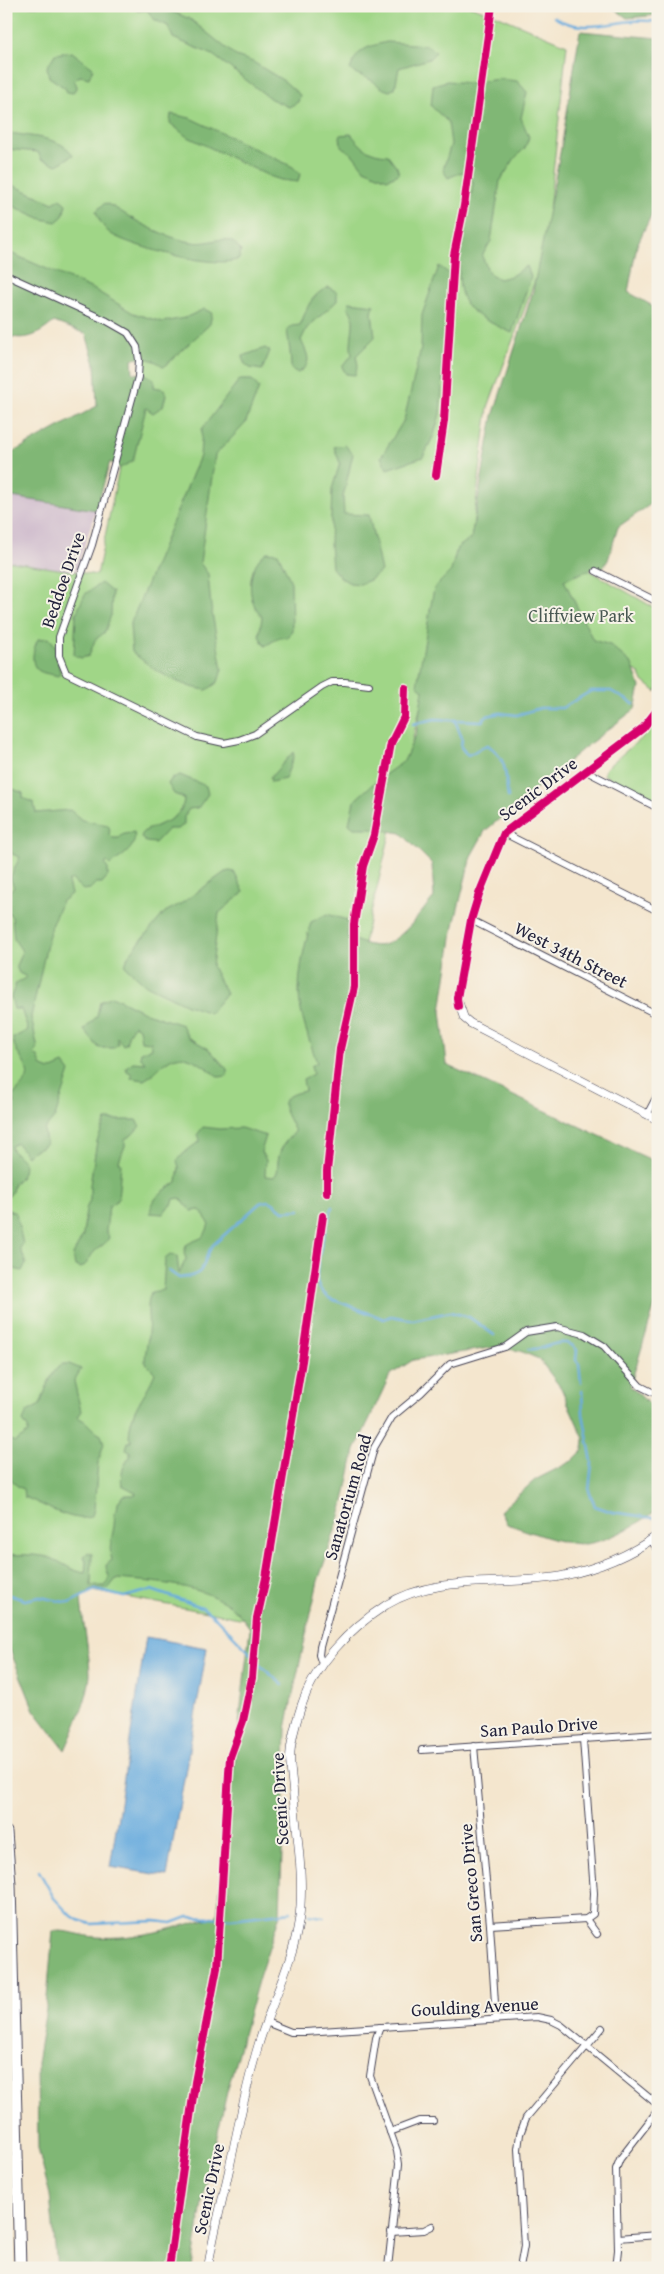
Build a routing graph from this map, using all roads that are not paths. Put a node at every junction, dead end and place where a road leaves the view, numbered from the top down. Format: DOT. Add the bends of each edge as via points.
graph roads {
  1 [pos="6,275"];
  2 [pos="596,571"];
  3 [pos="658,602"];
  4 [pos="369,685"];
  5 [pos="658,709"];
  6 [pos="586,771"];
  7 [pos="658,808"];
  8 [pos="504,833"];
  9 [pos="658,911"];
  10 [pos="471,920"];
  11 [pos="658,1015"];
  12 [pos="658,1094"];
  13 [pos="648,1113"];
  14 [pos="658,1120"];
  15 [pos="658,1395"];
  16 [pos="654,1538"];
  17 [pos="658,1550"];
  18 [pos="322,1664"];
  19 [pos="658,1734"];
  20 [pos="583,1739"];
  21 [pos="474,1746"];
  22 [pos="422,1750"];
  23 [pos="6,1832"];
  24 [pos="586,1919"];
  25 [pos="490,1925"];
  26 [pos="597,1934"];
  27 [pos="496,2019"];
  28 [pos="266,2022"];
  29 [pos="380,2027"];
  30 [pos="602,2028"];
  31 [pos="586,2047"];
  32 [pos="658,2105"];
  33 [pos="658,2110"];
  34 [pos="433,2120"];
  35 [pos="390,2132"];
  36 [pos="432,2226"];
  37 [pos="391,2232"];
  38 [pos="658,2235"];
  39 [pos="618,2238"];
  40 [pos="20,2268"];
  41 [pos="208,2268"];
  42 [pos="388,2268"];
  43 [pos="520,2268"];
  44 [pos="616,2268"];
  1 -- 4 [label="street, Beddoe Drive" via="128,333 137,347 139,360 134,392 92,545 59,637 59,656 66,673 197,737 224,743 255,734 332,682"];
  2 -- 3 [label="street"];
  5 -- 6 [label="street, Scenic Drive" via="643,728"];
  6 -- 7 [label="street"];
  6 -- 8 [label="street, Scenic Drive"];
  8 -- 9 [label="street"];
  8 -- 10 [label="street, Scenic Drive"];
  10 -- 11 [label="street, West 34th Street"];
  10 -- 13 [label="street, Scenic Drive" via="457,998 464,1018"];
  12 -- 13 [label="street"];
  13 -- 14 [label="street, Scenic Drive"];
  15 -- 18 [label="street, Sanatorium Road" via="640,1386 604,1346 584,1334 557,1327 526,1332 505,1347 450,1364 392,1417 374,1448 320,1647"];
  16 -- 17 [label="street"];
  16 -- 18 [label="street, Scenic Drive" via="632,1553 600,1566 560,1576 439,1586 410,1594 387,1604 362,1623"];
  18 -- 28 [label="street, Scenic Drive" via="306,1692 293,1736 290,1757 300,1877 300,1918"];
  19 -- 20 [label="street, San Paulo Drive"];
  20 -- 21 [label="street, San Paulo Drive"];
  20 -- 24 [label="street" via="594,1893 593,1914"];
  21 -- 22 [label="street, San Paulo Drive"];
  21 -- 25 [label="street, San Greco Drive"];
  23 -- 40 [label="highway"];
  24 -- 25 [label="street"];
  24 -- 26 [label="street"];
  25 -- 27 [label="street, San Greco Drive"];
  27 -- 29 [label="street, Goulding Avenue"];
  27 -- 31 [label="street, Goulding Avenue" via="537,2017 551,2020"];
  28 -- 29 [label="street, Goulding Avenue" via="291,2032"];
  28 -- 41 [label="street, Scenic Drive" via="245,2096"];
  29 -- 35 [label="street" via="370,2076"];
  30 -- 31 [label="street"];
  31 -- 32 [label="street, Goulding Avenue"];
  31 -- 43 [label="street" via="526,2118 520,2134 518,2149 524,2246"];
  33 -- 39 [label="street" via="618,2164 615,2183"];
  34 -- 35 [label="street" via="419,2121"];
  35 -- 37 [label="street" via="399,2164"];
  36 -- 37 [label="street" via="424,2230"];
  37 -- 42 [label="street"];
  38 -- 39 [label="street"];
  39 -- 44 [label="street"];
}
